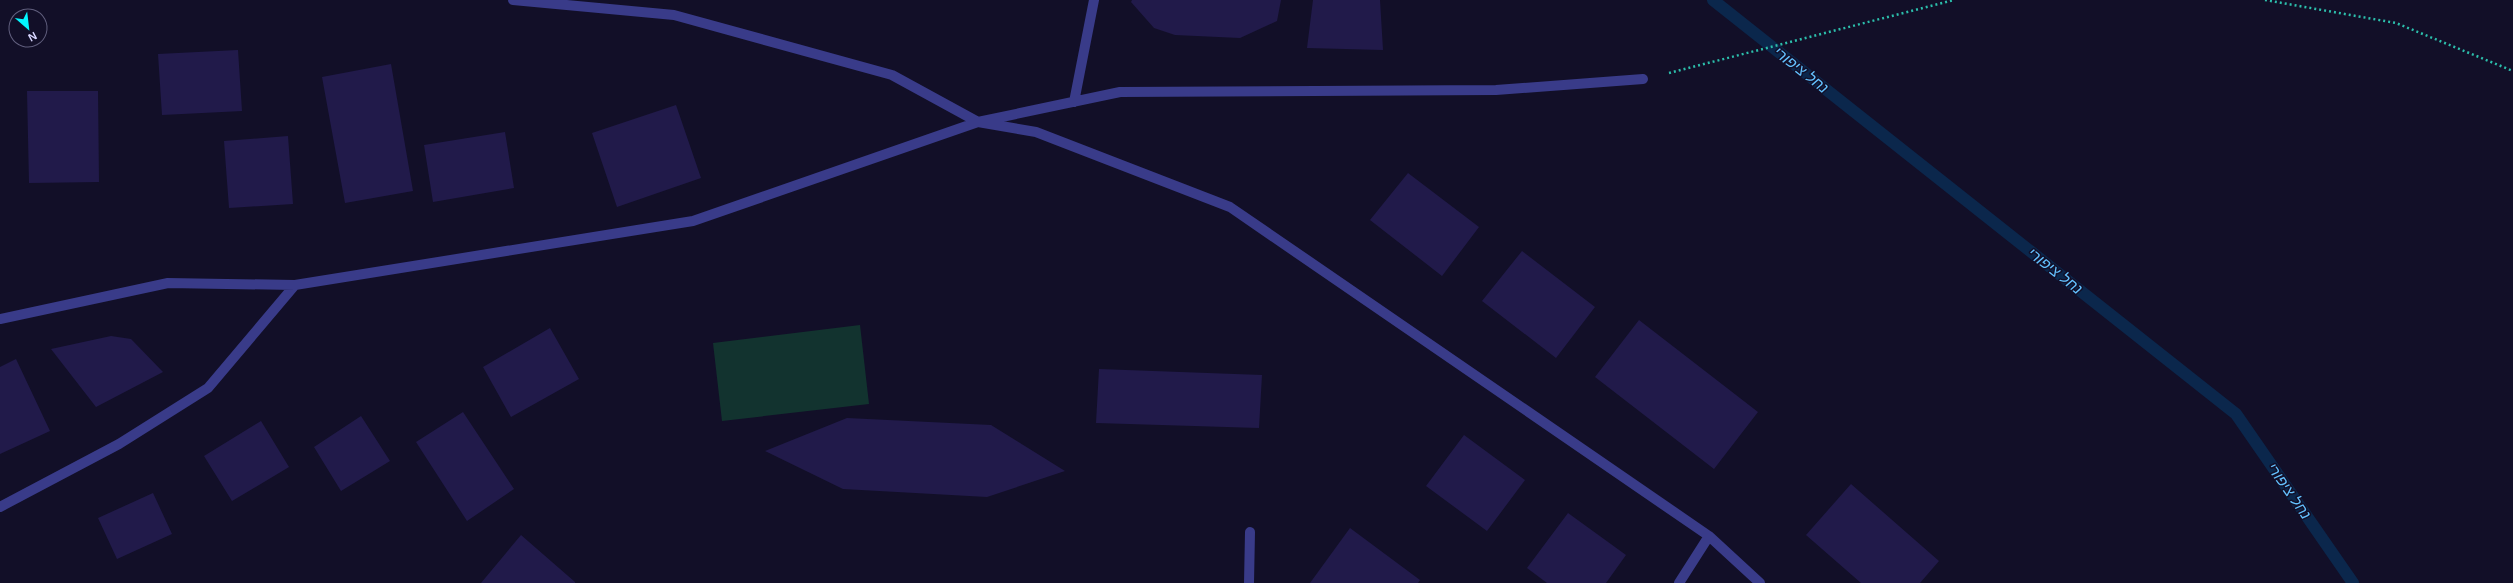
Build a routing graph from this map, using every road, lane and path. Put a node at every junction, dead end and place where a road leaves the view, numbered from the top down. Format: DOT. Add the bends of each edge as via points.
graph roads {
  1 [pos="512,0"];
  2 [pos="1094,0"];
  3 [pos="1954,0"];
  4 [pos="2265,0"];
  5 [pos="2513,71"];
  6 [pos="1643,79"];
  7 [pos="1074,102"];
  8 [pos="978,122"];
  9 [pos="295,285"];
  10 [pos="0,319"];
  11 [pos="0,507"];
  12 [pos="1250,532"];
  13 [pos="1708,536"];
  14 [pos="1249,583"];
  15 [pos="1679,583"];
  16 [pos="1760,583"];
  1 -- 8 [label="street" via="674,15 892,75"];
  2 -- 7 [label="street"];
  3 -- 6 [label="path"];
  4 -- 5 [label="path" via="2396,23"];
  6 -- 7 [label="street" via="1496,90 1120,92"];
  7 -- 8 [label="street"];
  8 -- 9 [label="street" via="693,221"];
  8 -- 13 [label="street" via="1036,132 1230,207"];
  9 -- 10 [label="street" via="168,283"];
  9 -- 11 [label="street" via="208,388 119,444"];
  12 -- 14 [label="street"];
  13 -- 15 [label="street"];
  13 -- 16 [label="street"];
}
